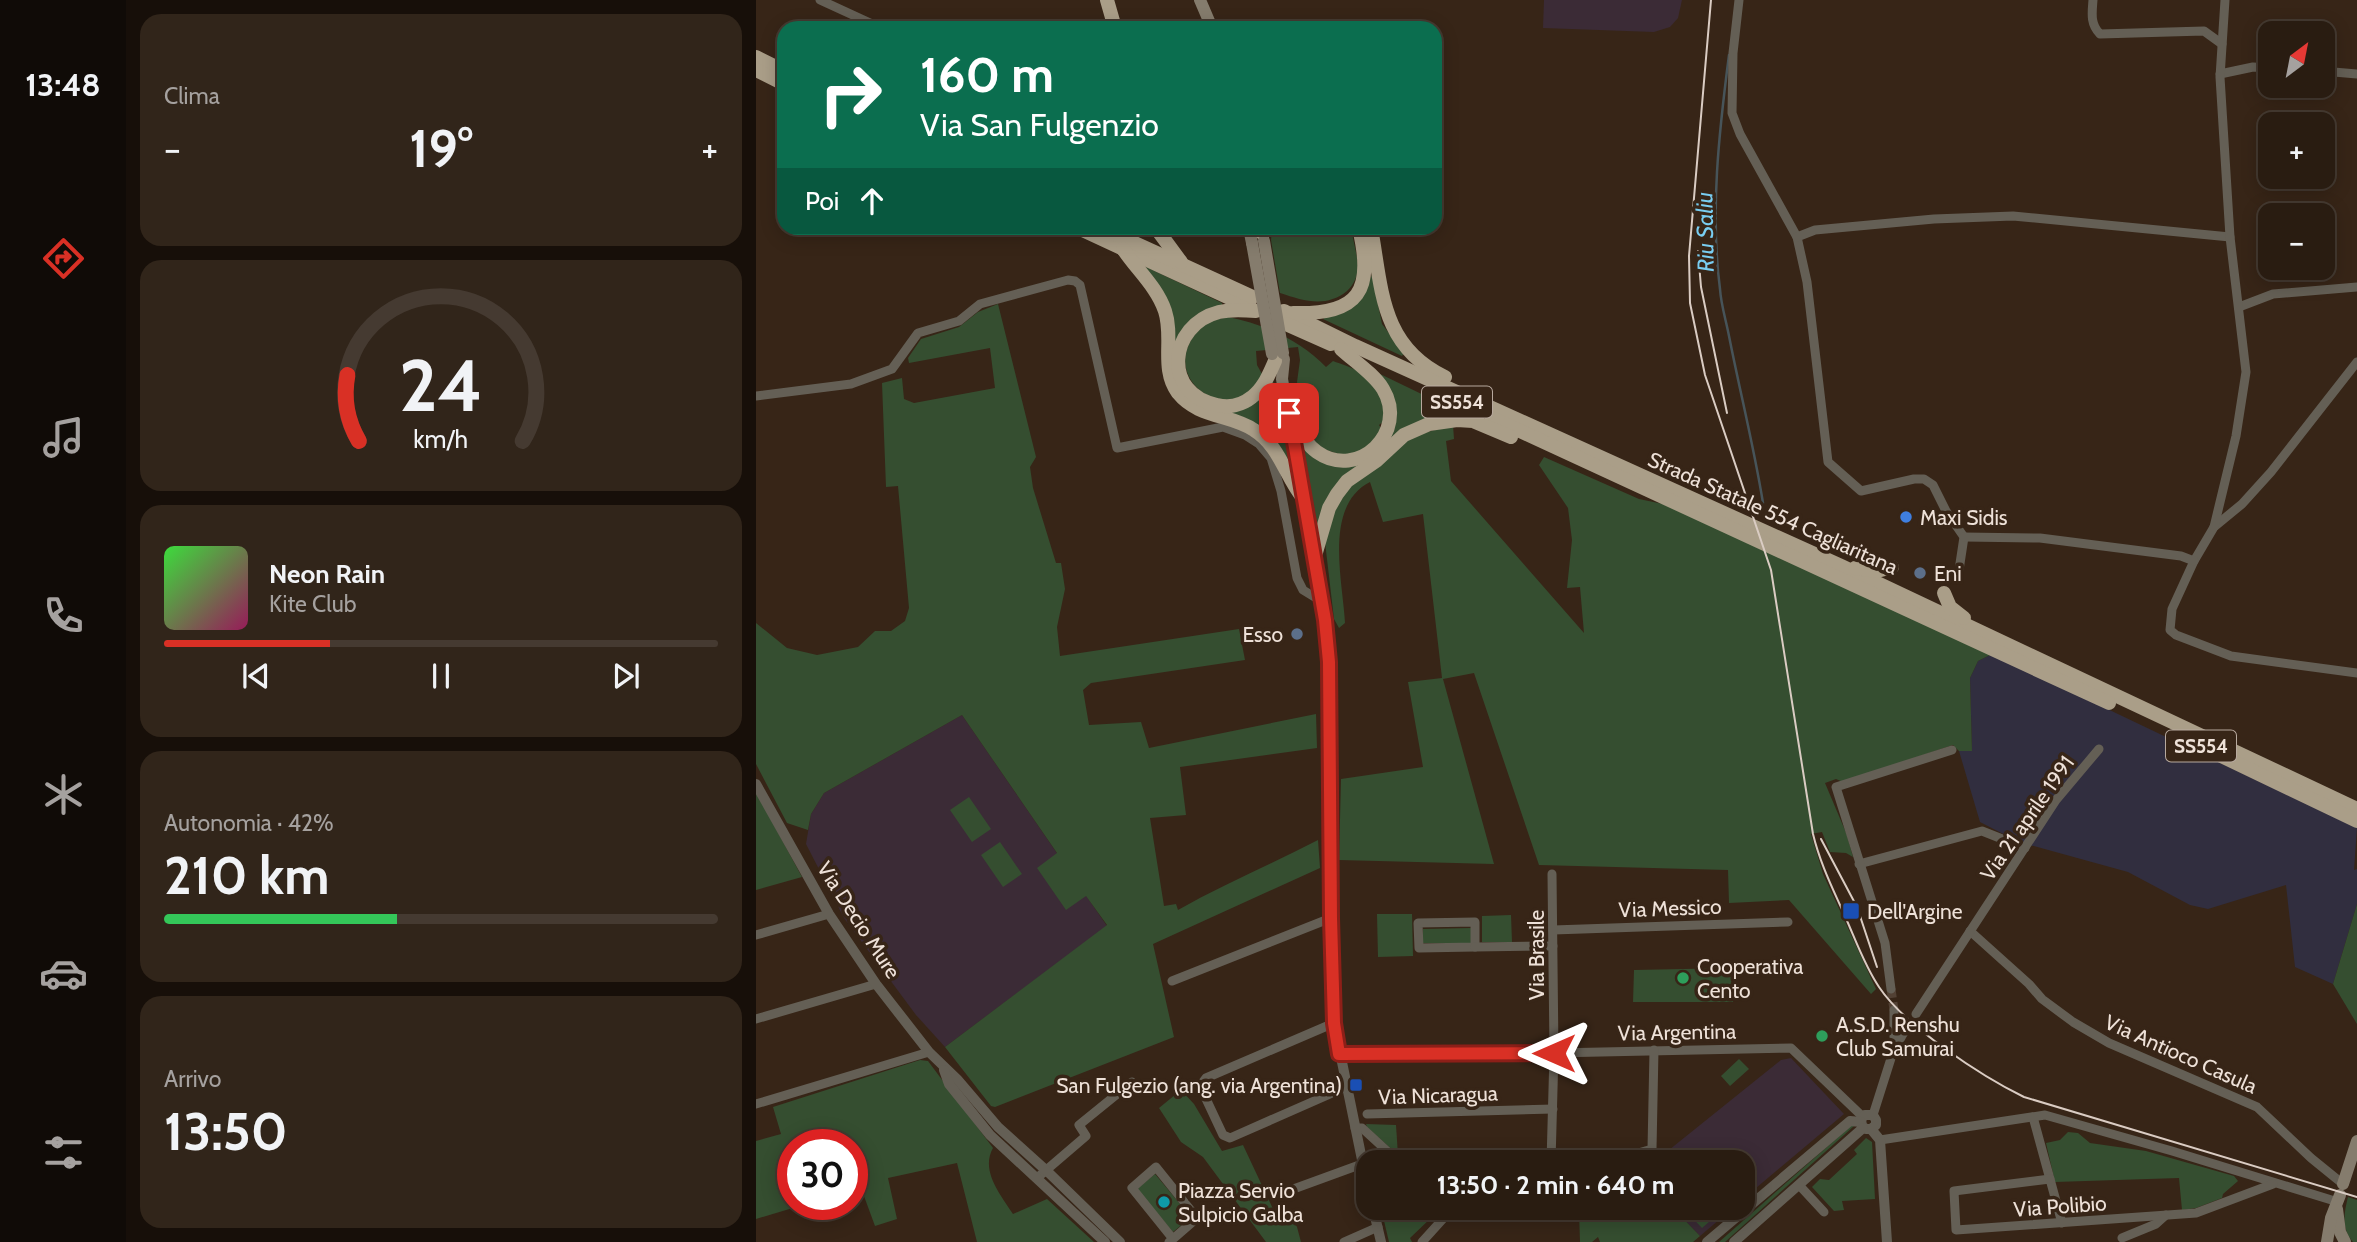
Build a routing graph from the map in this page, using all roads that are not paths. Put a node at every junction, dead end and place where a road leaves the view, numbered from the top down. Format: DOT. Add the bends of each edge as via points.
graph roads {
  1 [pos="820,0"];
  2 [pos="1107,0"];
  3 [pos="1199,0"];
  4 [pos="1739,0"];
  5 [pos="2093,0"];
  6 [pos="2225,0"];
  7 [pos="866,21"];
  8 [pos="1113,21"];
  9 [pos="1209,21"];
  10 [pos="2222,44"];
  11 [pos="756,57"];
  12 [pos="2258,67"];
  13 [pos="777,68"];
  14 [pos="756,70"];
  15 [pos="2335,72"];
  16 [pos="2220,74"];
  17 [pos="2357,74"];
  18 [pos="777,80"];
  19 [pos="1093,235"];
  20 [pos="1117,235"];
  21 [pos="1161,235"];
  22 [pos="1257,235"];
  23 [pos="1360,235"];
  24 [pos="1372,235"];
  25 [pos="1797,237"];
  26 [pos="2230,237"];
  27 [pos="1123,249"];
  28 [pos="1184,266"];
  29 [pos="2357,287"];
  30 [pos="1256,306"];
  31 [pos="2239,307"];
  32 [pos="1285,316"];
  33 [pos="1340,349"];
  34 [pos="1278,357"];
  35 [pos="2357,362"];
  36 [pos="1455,391"];
  37 [pos="756,396"];
  38 [pos="1289,413"];
  39 [pos="1574,456"];
  40 [pos="1304,498"];
  41 [pos="2214,527"];
  42 [pos="1749,531"];
  43 [pos="1964,537"];
  44 [pos="1773,543"];
  45 [pos="1314,559"];
  46 [pos="2194,561"];
  47 [pos="1841,566"];
  48 [pos="1892,567"];
  49 [pos="1958,570"];
  50 [pos="1944,593"];
  51 [pos="1320,598"];
  52 [pos="1978,631"];
  53 [pos="2357,673"];
  54 [pos="2099,749"];
  55 [pos="1952,750"];
  56 [pos="756,784"];
  57 [pos="2357,809"];
  58 [pos="2357,821"];
  59 [pos="2025,848"];
  60 [pos="1859,864"];
  61 [pos="1552,874"];
  62 [pos="829,914"];
  63 [pos="1331,918"];
  64 [pos="1788,922"];
  65 [pos="1553,930"];
  66 [pos="1970,932"];
  67 [pos="756,935"];
  68 [pos="1553,946"];
  69 [pos="1475,947"];
  70 [pos="1172,981"];
  71 [pos="876,984"];
  72 [pos="1891,989"];
  73 [pos="1894,1010"];
  74 [pos="1916,1014"];
  75 [pos="756,1019"];
  76 [pos="1334,1023"];
  77 [pos="1909,1023"];
  78 [pos="1654,1050"];
  79 [pos="929,1052"];
  80 [pos="1893,1052"];
  81 [pos="1554,1053"];
  82 [pos="1339,1054"];
  83 [pos="943,1068"];
  84 [pos="1132,1082"];
  85 [pos="1346,1087"];
  86 [pos="756,1104"];
  87 [pos="1553,1109"];
  88 [pos="1367,1114"];
  89 [pos="2033,1118"];
  90 [pos="1866,1122"];
  91 [pos="1355,1128"];
  92 [pos="1880,1140"];
  93 [pos="2357,1141"];
  94 [pos="1359,1150"];
  95 [pos="1386,1150"];
  96 [pos="1551,1150"];
  97 [pos="1649,1150"];
  98 [pos="1356,1166"];
  99 [pos="1046,1171"];
  100 [pos="1037,1178"];
  101 [pos="2050,1179"];
  102 [pos="2273,1184"];
  103 [pos="1798,1185"];
  104 [pos="1277,1195"];
  105 [pos="2340,1197"];
  106 [pos="1824,1212"];
  107 [pos="2166,1215"];
  108 [pos="1376,1220"];
  109 [pos="1441,1220"];
  110 [pos="2120,1220"];
  111 [pos="2062,1223"];
  112 [pos="1378,1227"];
  113 [pos="2123,1240"];
  114 [pos="1171,1241"];
  115 [pos="1105,1242"];
  116 [pos="1121,1242"];
  117 [pos="1344,1242"];
  118 [pos="1381,1242"];
  119 [pos="1422,1242"];
  120 [pos="1707,1242"];
  121 [pos="1734,1242"];
  122 [pos="1887,1242"];
  123 [pos="2327,1242"];
  124 [pos="2336,1242"];
  125 [pos="2343,1242"];
  1 -- 7 [label="street"];
  2 -- 8 [label="highway"];
  3 -- 9 [label="main road"];
  4 -- 25 [label="street" via="1732,113"];
  5 -- 10 [label="street" via="2092,20 2101,34 2204,31"];
  6 -- 10 [label="street"];
  10 -- 16 [label="street"];
  11 -- 13 [label="highway"];
  12 -- 16 [label="street"];
  14 -- 18 [label="highway"];
  15 -- 17 [label="street"];
  16 -- 26 [label="street"];
  19 -- 27 [label="highway"];
  20 -- 28 [label="highway"];
  21 -- 28 [label="highway"];
  22 -- 34 [label="main road, bridge"];
  23 -- 32 [label="highway" via="1366,270 1359,292 1330,312"];
  24 -- 36 [label="highway" via="1391,326 1422,364 1449,379"];
  25 -- 26 [label="street" via="1815,230 2013,216"];
  25 -- 43 [label="street" via="1807,282 1828,461 1861,491 1924,479 1933,485"];
  26 -- 31 [label="street"];
  27 -- 30 [label="highway"];
  27 -- 40 [label="highway" via="1165,312 1167,361 1176,391 1195,408 1254,430 1280,456"];
  28 -- 30 [label="highway"];
  29 -- 31 [label="street" via="2273,294"];
  30 -- 34 [label="highway" via="1219,312 1193,324 1183,338 1178,371 1193,396 1231,406 1242,404 1263,386"];
  31 -- 41 [label="street" via="2246,372"];
  32 -- 33 [label="highway, Strada Statale 554 Cagliaritana / SS554"];
  32 -- 36 [label="highway, Strada Statale 554 Cagliaritana / SS554"];
  33 -- 38 [label="highway" via="1382,388 1390,404 1390,424 1382,443 1355,460 1336,460 1307,443"];
  33 -- 39 [label="highway, Strada Statale 554 Cagliaritana / SS554"];
  34 -- 38 [label="main road"];
  35 -- 41 [label="street" via="2272,472"];
  36 -- 42 [label="highway, Strada Statale 554 Cagliaritana / SS554"];
  37 -- 51 [label="street" via="851,384 892,369 918,333 959,321 979,304 1075,281 1092,332 1117,448 1223,427 1259,444 1271,458 1281,491 1297,578 1303,590"];
  38 -- 40 [label="street"];
  39 -- 42 [label="highway, Strada Statale 554 Cagliaritana / SS554"];
  39 -- 45 [label="highway" via="1564,461 1473,421 1429,424 1404,435 1347,481 1329,508"];
  40 -- 45 [label="street"];
  41 -- 46 [label="street"];
  42 -- 44 [label="highway, Strada Statale 554 Cagliaritana / SS554"];
  43 -- 46 [label="street" via="2040,538"];
  43 -- 49 [label="street"];
  44 -- 47 [label="highway, Strada Statale 554 Cagliaritana / SS554"];
  44 -- 58 [label="highway, Strada Statale 554 Cagliaritana / SS554"];
  45 -- 51 [label="street"];
  46 -- 53 [label="street" via="2172,609 2170,630 2176,635 2231,656"];
  47 -- 48 [label="highway" via="1877,571"];
  47 -- 52 [label="highway, Strada Statale 554 Cagliaritana / SS554"];
  50 -- 52 [label="highway" via="1950,607"];
  51 -- 63 [label="street" via="1329,688"];
  52 -- 57 [label="highway, Strada Statale 554 Cagliaritana / SS554"];
  54 -- 59 [label="street, Via 21 aprile 1991" via="2056,800"];
  55 -- 60 [label="street" via="1836,787"];
  56 -- 62 [label="street, Via Decio Mure"];
  59 -- 60 [label="street" via="1982,831"];
  59 -- 66 [label="street, Via 21 aprile 1991"];
  60 -- 72 [label="street" via="1885,943"];
  61 -- 65 [label="street, Via Brasile"];
  62 -- 67 [label="street"];
  62 -- 71 [label="street, Via Decio Mure"];
  63 -- 70 [label="street"];
  63 -- 76 [label="street"];
  64 -- 65 [label="street, Via Messico"];
  65 -- 68 [label="street, Via Brasile"];
  66 -- 74 [label="street, Via 21 aprile 1991"];
  66 -- 105 [label="street, Via Antioco Casula" via="2042,999 2109,1043 2257,1107 2312,1158"];
  68 -- 69 [label="street"];
  68 -- 81 [label="street, Via Brasile"];
  69 -- 69 [label="street" via="1475,922 1418,923 1419,948"];
  71 -- 75 [label="street"];
  71 -- 79 [label="street, Via Decio Mure"];
  73 -- 80 [label="street"];
  76 -- 82 [label="street"];
  76 -- 85 [label="street" via="1206,1078 1200,1086 1223,1135 1230,1138"];
  77 -- 80 [label="street"];
  78 -- 81 [label="street, Via Argentina"];
  78 -- 90 [label="street, Via Argentina" via="1791,1048"];
  78 -- 97 [label="street"];
  79 -- 83 [label="street, Via Decio Mure"];
  79 -- 86 [label="street"];
  80 -- 90 [label="street"];
  81 -- 82 [label="street, Via Argentina"];
  81 -- 87 [label="street, Via Brasile"];
  82 -- 85 [label="street"];
  83 -- 99 [label="street, Via Decio Mure" via="998,1128"];
  83 -- 100 [label="street, Via Decio Mure" via="949,1084 990,1135"];
  84 -- 99 [label="street" via="1079,1125 1086,1136"];
  85 -- 91 [label="street"];
  87 -- 88 [label="street, Via Nicaragua"];
  87 -- 96 [label="street, Via Brasile"];
  89 -- 92 [label="street"];
  89 -- 101 [label="street"];
  89 -- 102 [label="street" via="2056,1118"];
  90 -- 92 [label="street"];
  90 -- 103 [label="street"];
  90 -- 120 [label="street" via="1850,1121"];
  91 -- 94 [label="street"];
  91 -- 95 [label="street" via="1362,1128"];
  92 -- 122 [label="street"];
  93 -- 105 [label="main road"];
  98 -- 104 [label="street"];
  99 -- 100 [label="street"];
  99 -- 116 [label="street, Via Decio Mure"];
  100 -- 115 [label="street, Via Decio Mure"];
  101 -- 111 [label="street"];
  101 -- 111 [label="street, Via Polibio" via="1954,1191 1956,1230"];
  102 -- 105 [label="street"];
  102 -- 107 [label="street, Via Polibio" via="2196,1213"];
  103 -- 106 [label="street"];
  103 -- 121 [label="street"];
  105 -- 123 [label="main road"];
  105 -- 125 [label="main road"];
  107 -- 110 [label="street, Via Polibio"];
  107 -- 113 [label="street, Via Polibio"];
  108 -- 112 [label="street"];
  109 -- 119 [label="street"];
  110 -- 111 [label="street, Via Polibio"];
  110 -- 113 [label="street"];
  112 -- 117 [label="street"];
  112 -- 118 [label="street"];
  114 -- 114 [label="street" via="1197,1218 1156,1167 1132,1188"];
  124 -- 125 [label="main road"];
}
